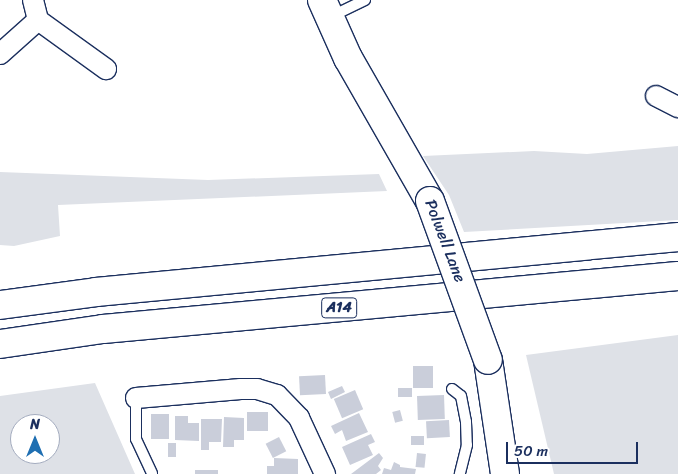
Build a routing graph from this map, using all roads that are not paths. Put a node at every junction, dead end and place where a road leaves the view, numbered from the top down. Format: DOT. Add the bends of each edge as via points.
graph roads {
  1 [pos="33,0"];
  2 [pos="365,0"];
  3 [pos="326,8"];
  4 [pos="38,20"];
  5 [pos="0,54"];
  6 [pos="106,69"];
  7 [pos="656,96"];
  8 [pos="678,107"];
  9 [pos="678,237"];
  10 [pos="678,276"];
  11 [pos="0,305"];
  12 [pos="0,344"];
  13 [pos="452,390"];
  14 [pos="136,398"];
  15 [pos="152,474"];
  16 [pos="325,474"];
  17 [pos="460,474"];
  18 [pos="505,474"];
  1 -- 4 [label="street"];
  2 -- 3 [label="lane"];
  3 -- 18 [label="main road, Polwell Lane, bridge" via="348,58 430,201 488,360"];
  4 -- 5 [label="street"];
  4 -- 6 [label="street"];
  7 -- 8 [label="street"];
  9 -- 11 [label="main road" via="96,292"];
  10 -- 12 [label="main road, A14" via="103,329"];
  13 -- 17 [label="lane" via="461,396 466,422 467,445"];
  14 -- 15 [label="lane" via="136,439"];
  14 -- 16 [label="street" via="249,389 277,395 299,418"];
}
